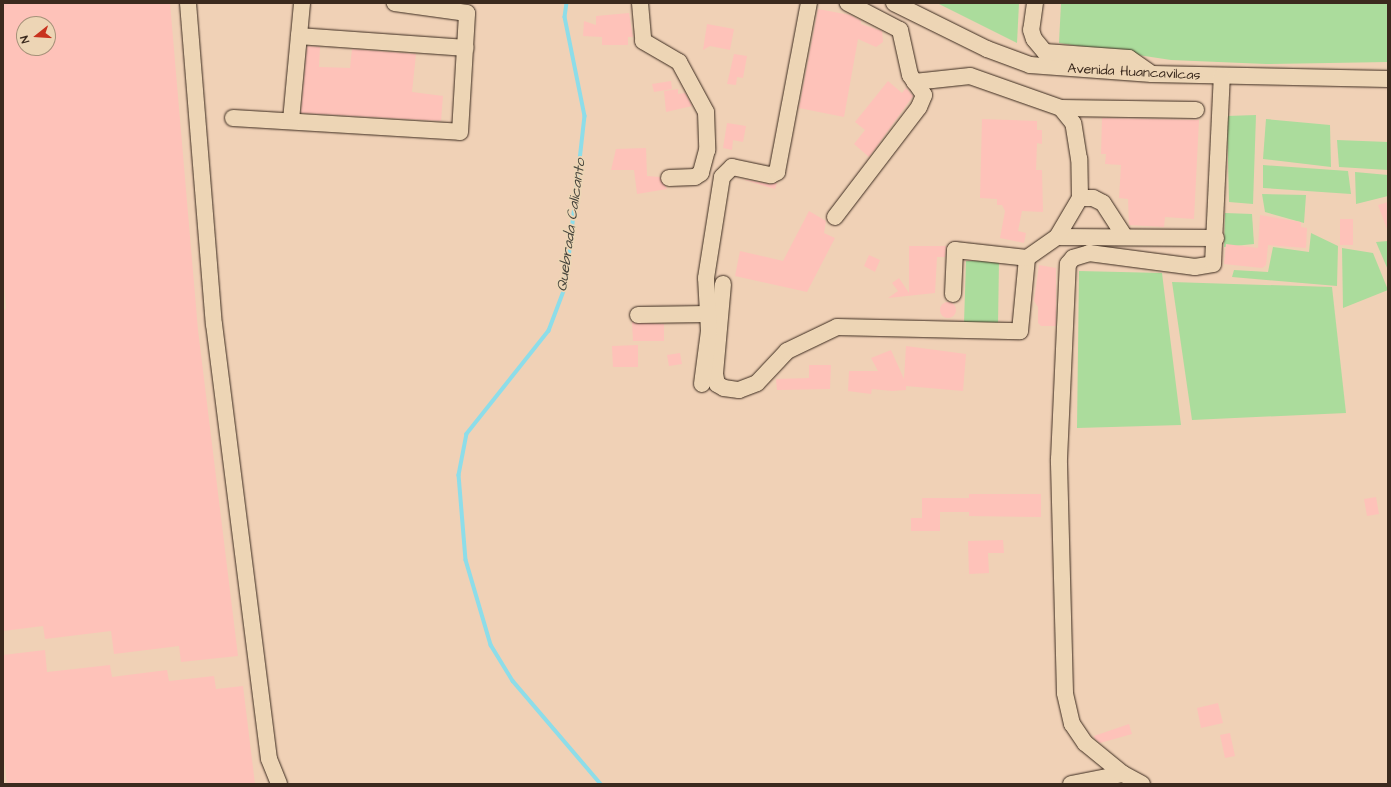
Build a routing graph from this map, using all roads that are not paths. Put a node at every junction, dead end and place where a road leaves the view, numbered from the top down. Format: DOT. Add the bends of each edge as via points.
graph roads {
  1 [pos="188,3"];
  2 [pos="302,3"];
  3 [pos="395,3"];
  4 [pos="640,3"];
  5 [pos="809,3"];
  6 [pos="848,3"];
  7 [pos="894,3"];
  8 [pos="1035,3"];
  9 [pos="299,36"];
  10 [pos="466,48"];
  11 [pos="1152,74"];
  12 [pos="1222,76"];
  13 [pos="1388,79"];
  14 [pos="914,82"];
  15 [pos="1060,108"];
  16 [pos="1196,110"];
  17 [pos="233,118"];
  18 [pos="291,120"];
  19 [pos="669,178"];
  20 [pos="1080,198"];
  21 [pos="835,217"];
  22 [pos="1057,237"];
  23 [pos="1125,237"];
  24 [pos="1216,238"];
  25 [pos="1027,258"];
  26 [pos="723,284"];
  27 [pos="953,294"];
  28 [pos="708,314"];
  29 [pos="638,315"];
  30 [pos="702,384"];
  31 [pos="1123,774"];
  32 [pos="279,784"];
  33 [pos="1071,784"];
  34 [pos="1142,784"];
  1 -- 32 [label="street" via="214,324 269,759"];
  2 -- 9 [label="street"];
  3 -- 10 [label="street" via="465,10"];
  4 -- 19 [label="street" via="643,42 679,62 706,112 707,150 701,173 695,177"];
  5 -- 28 [label="street" via="777,172 771,175 732,167 723,173 706,278"];
  6 -- 14 [label="street" via="900,30"];
  7 -- 11 [label="street, Avenida Huancavilcas" via="987,49 1030,65"];
  8 -- 11 [label="street" via="1031,30 1034,39 1045,52 1129,58"];
  9 -- 10 [label="street"];
  9 -- 18 [label="street"];
  10 -- 18 [label="street" via="460,132"];
  11 -- 12 [label="street, Avenida Huancavilcas"];
  12 -- 13 [label="street, Avenida Huancavilcas"];
  12 -- 24 [label="street"];
  14 -- 15 [label="street" via="970,76"];
  14 -- 21 [label="street" via="922,90 923,100"];
  15 -- 16 [label="street"];
  15 -- 20 [label="street" via="1073,123 1079,159"];
  17 -- 18 [label="street"];
  20 -- 22 [label="street"];
  20 -- 23 [label="street" via="1093,198 1103,203"];
  22 -- 23 [label="street"];
  22 -- 25 [label="street"];
  23 -- 24 [label="street"];
  24 -- 31 [label="street" via="1215,258 1209,266 1089,253 1073,258 1068,264 1060,460 1065,694 1072,724 1085,743"];
  25 -- 26 [label="street" via="1020,331 837,326 787,351 757,383 739,390 724,388 715,380"];
  25 -- 27 [label="street" via="954,250"];
  28 -- 29 [label="street"];
  28 -- 30 [label="street"];
  31 -- 33 [label="street"];
  31 -- 34 [label="street"];
}
